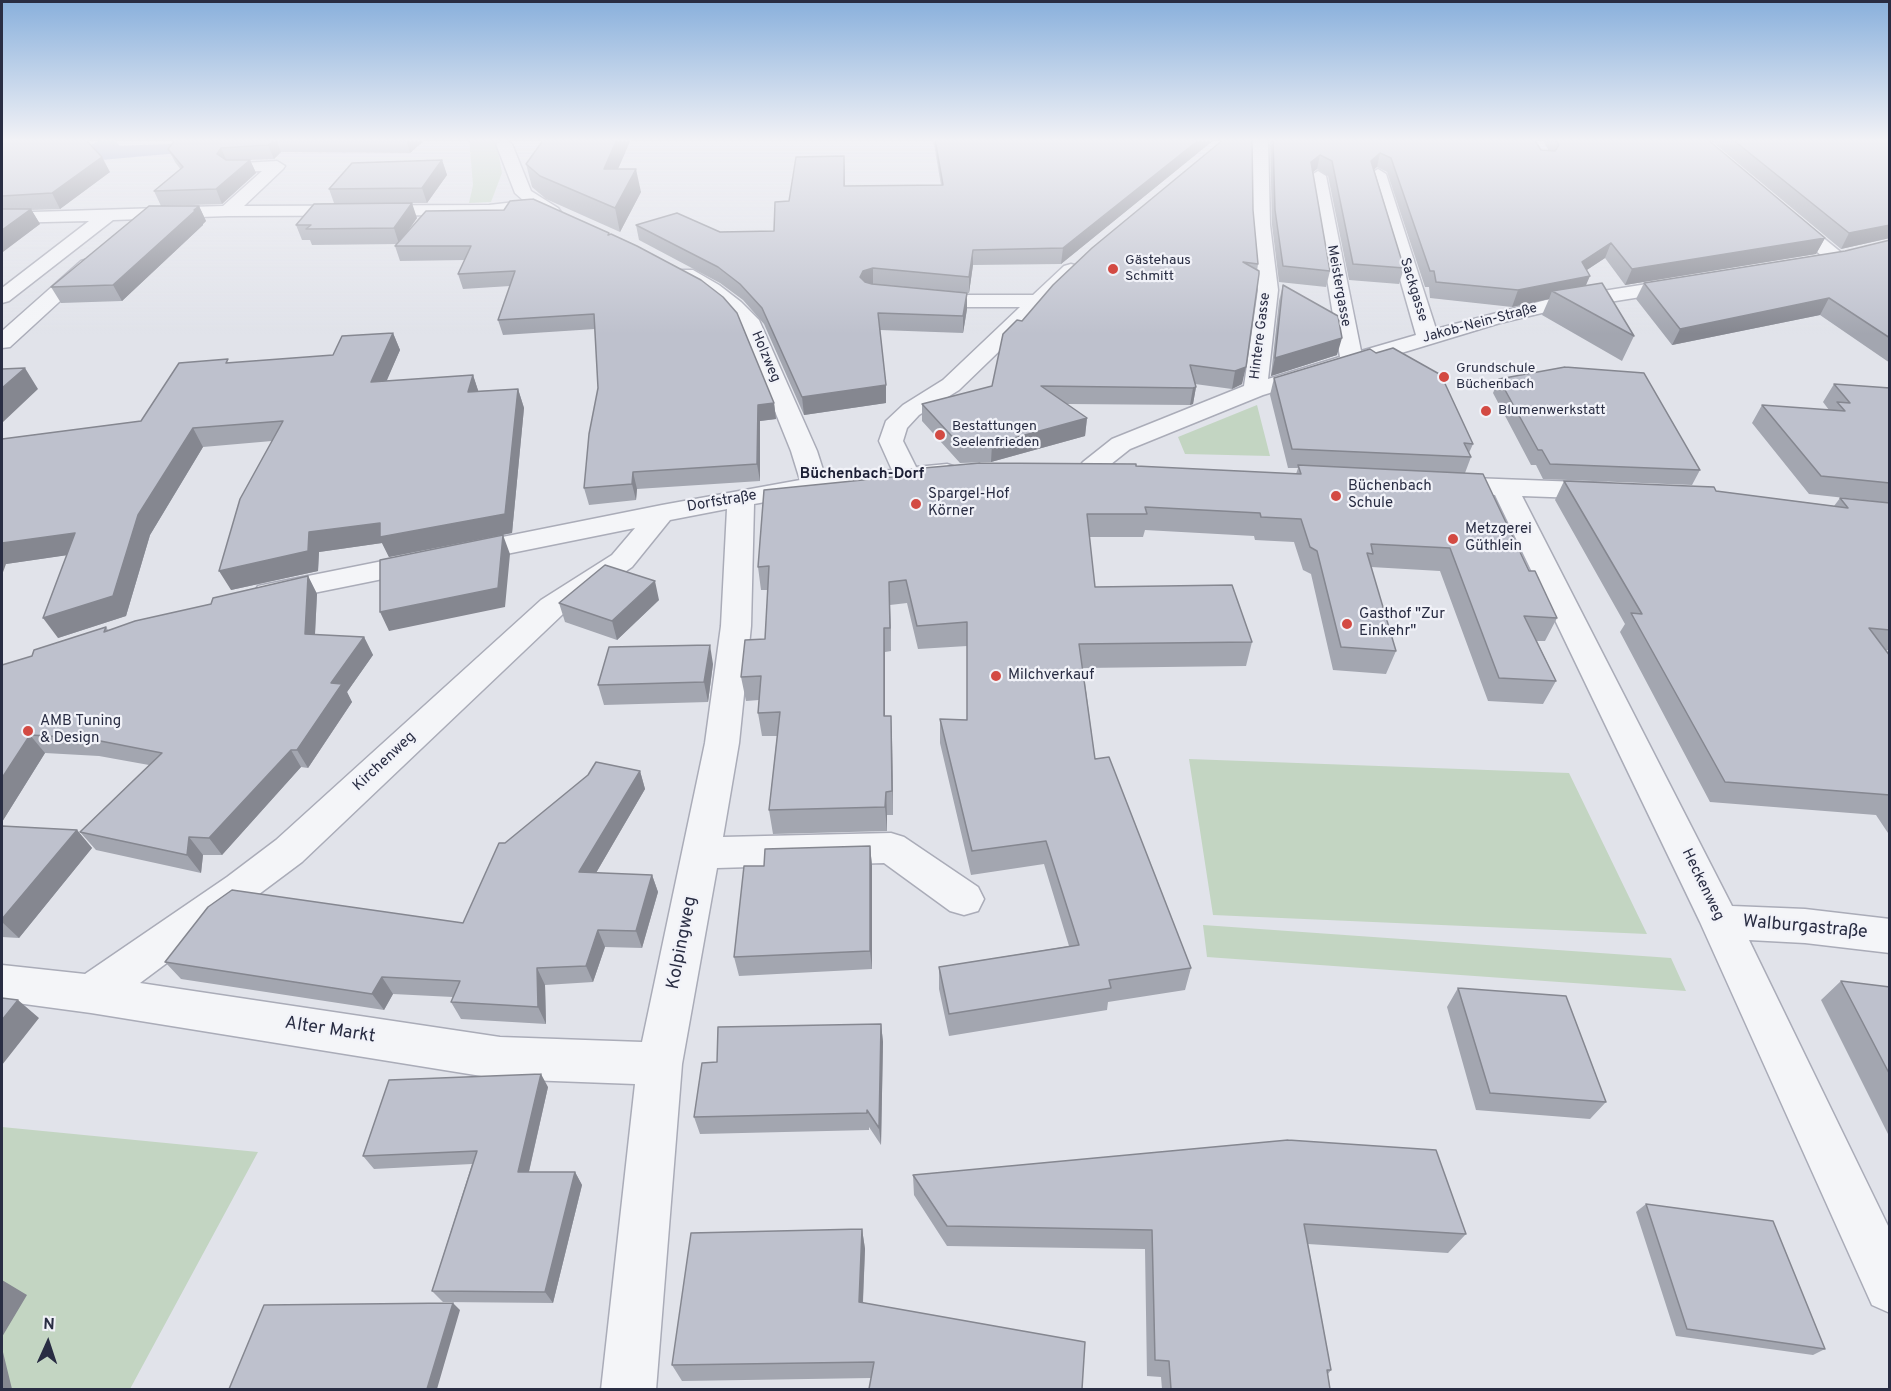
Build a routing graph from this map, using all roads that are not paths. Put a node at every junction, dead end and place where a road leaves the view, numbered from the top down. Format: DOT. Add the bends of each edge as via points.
graph roads {
  1 [pos="236,204"];
  2 [pos="1261,204"];
  3 [pos="1323,204"];
  4 [pos="1387,204"];
  5 [pos="539,205"];
  6 [pos="1775,206"];
  7 [pos="228,211"];
  8 [pos="152,213"];
  9 [pos="109,214"];
  10 [pos="2,218"];
  11 [pos="568,220"];
  12 [pos="127,233"];
  13 [pos="1858,253"];
  14 [pos="102,254"];
  15 [pos="1082,258"];
  16 [pos="1836,258"];
  17 [pos="1815,262"];
  18 [pos="666,264"];
  19 [pos="1705,280"];
  20 [pos="907,296"];
  21 [pos="2,297"];
  22 [pos="1040,301"];
  23 [pos="1428,338"];
  24 [pos="2,342"];
  25 [pos="1352,361"];
  26 [pos="1255,390"];
  27 [pos="1126,468"];
  28 [pos="975,470"];
  29 [pos="907,474"];
  30 [pos="1420,484"];
  31 [pos="815,485"];
  32 [pos="1504,487"];
  33 [pos="1629,492"];
  34 [pos="741,498"];
  35 [pos="662,513"];
  36 [pos="247,598"];
  37 [pos="701,853"];
  38 [pos="964,899"];
  39 [pos="1720,922"];
  40 [pos="1890,936"];
  41 [pos="2,983"];
  42 [pos="91,994"];
  43 [pos="660,1064"];
  44 [pos="1890,1287"];
  45 [pos="628,1389"];
  1 -- 7 [label="street"];
  2 -- 26 [label="street, Hintere Gasse" via="1268,290"];
  3 -- 25 [label="street, Meistergasse"];
  4 -- 23 [label="street, Sackgasse"];
  5 -- 7 [label="street" via="489,210"];
  5 -- 11 [label="street"];
  6 -- 16 [label="street"];
  7 -- 8 [label="street"];
  8 -- 9 [label="street"];
  8 -- 12 [label="street"];
  9 -- 10 [label="street"];
  9 -- 21 [label="street"];
  13 -- 16 [label="street"];
  14 -- 24 [label="street"];
  15 -- 22 [label="street"];
  16 -- 17 [label="street"];
  18 -- 31 [label="street, Holzweg" via="712,288 751,325"];
  19 -- 23 [label="street, Jakob-Nein-Straße" via="1546,306"];
  20 -- 22 [label="street" via="953,301"];
  22 -- 29 [label="street" via="951,385 910,410 895,426 891,441"];
  23 -- 25 [label="street, Jakob-Nein-Straße"];
  25 -- 26 [label="street, Jakob-Nein-Straße"];
  26 -- 27 [label="street, Jakob-Nein-Straße" via="1121,444 1081,467"];
  28 -- 29 [label="street, Dorfstraße"];
  29 -- 31 [label="street, Dorfstraße"];
  30 -- 32 [label="street"];
  31 -- 34 [label="street, Dorfstraße"];
  32 -- 33 [label="street"];
  32 -- 39 [label="street, Heckenweg"];
  34 -- 35 [label="street, Dorfstraße"];
  34 -- 37 [label="street, Kolpingweg" via="736,626 722,743"];
  35 -- 36 [label="street, Dorfstraße"];
  35 -- 42 [label="street, Kirchenweg" via="622,561 552,607 290,851"];
  37 -- 38 [label="street" via="891,848"];
  37 -- 43 [label="street, Kolpingweg"];
  39 -- 40 [label="street, Walburgastraße"];
  39 -- 44 [label="street, Heckenweg"];
  41 -- 42 [label="street, Alter Markt"];
  42 -- 43 [label="street, Alter Markt" via="500,1058"];
  43 -- 45 [label="street, Kolpingweg"];
}
